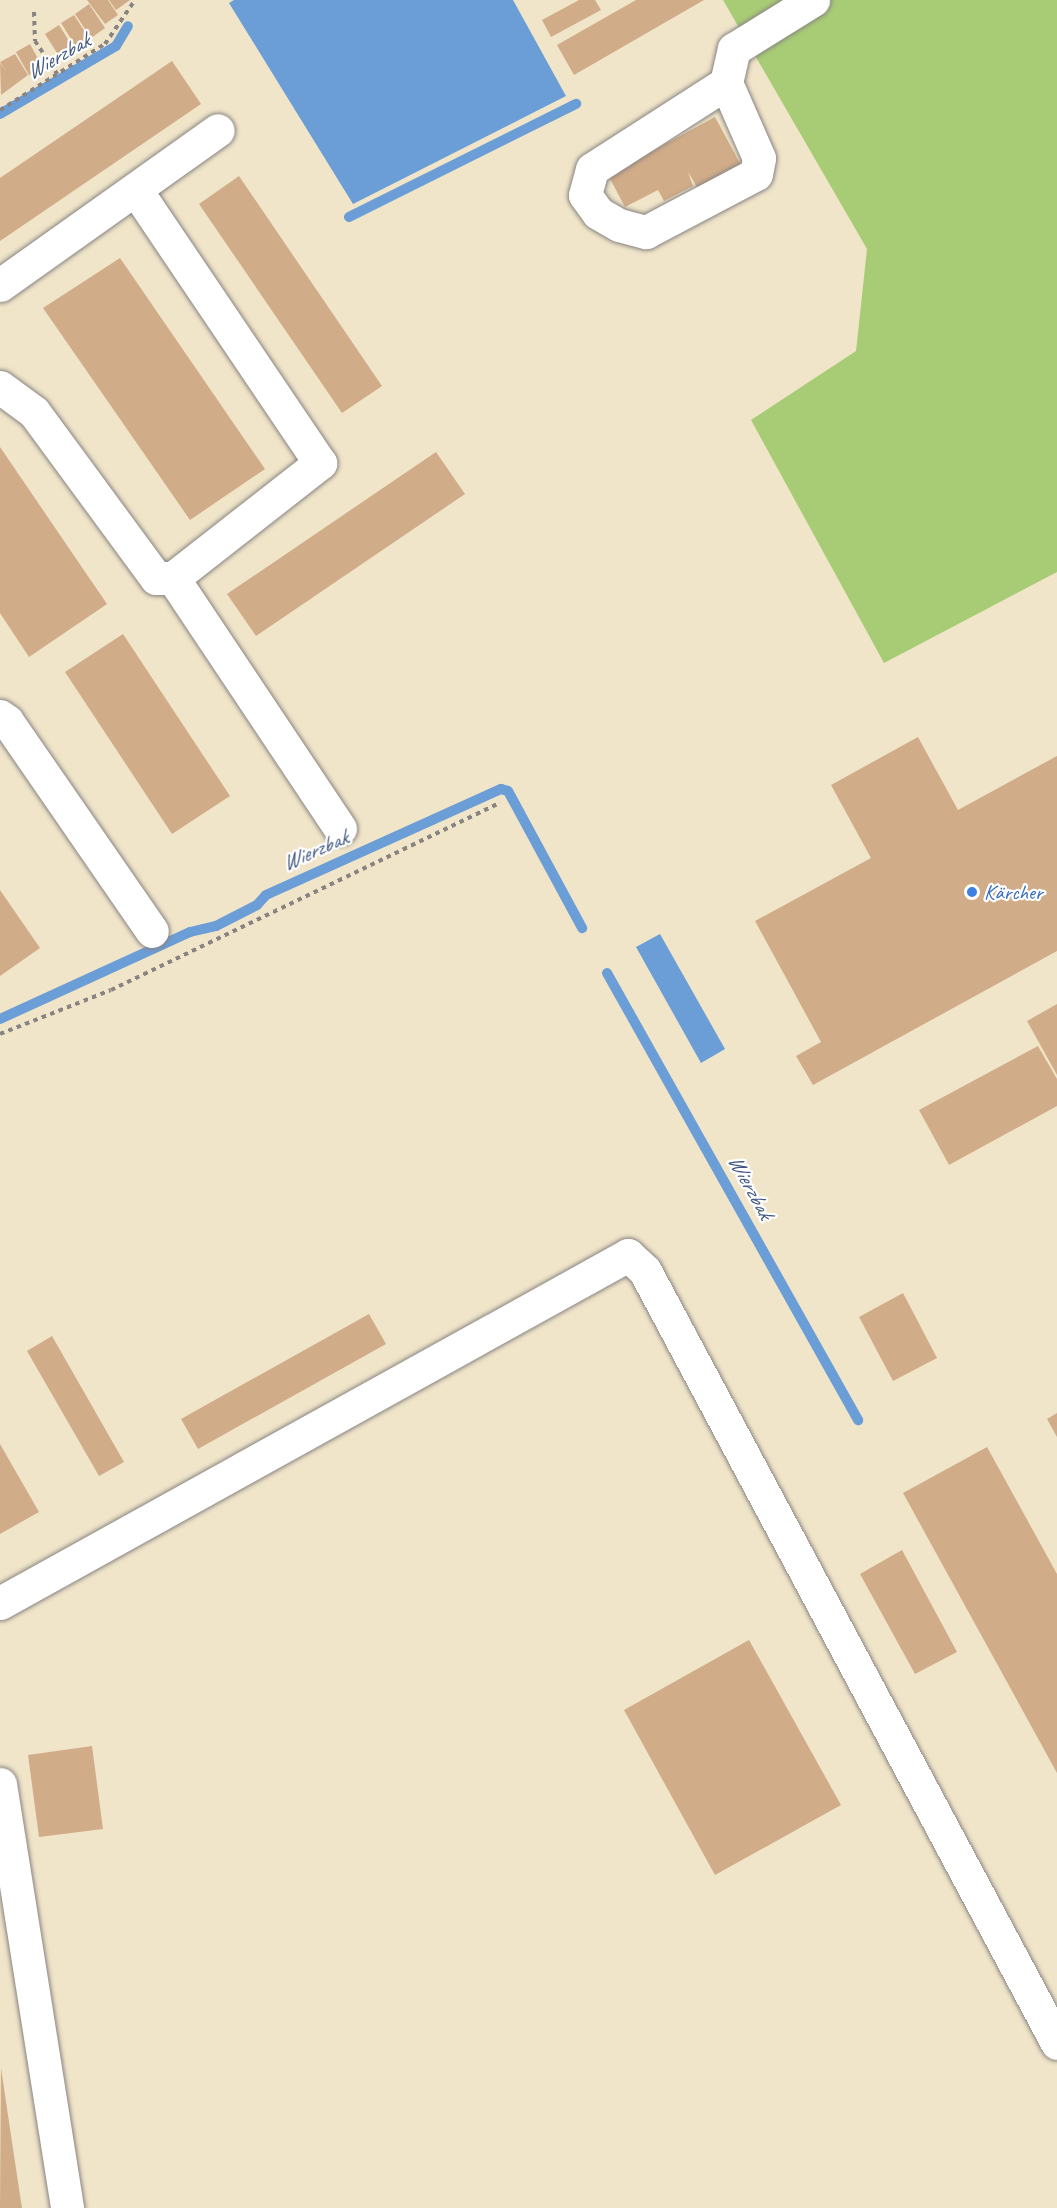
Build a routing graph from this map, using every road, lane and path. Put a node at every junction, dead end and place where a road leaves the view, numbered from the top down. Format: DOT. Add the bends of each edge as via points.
graph roads {
  1 [pos="135,0"];
  2 [pos="813,0"];
  3 [pos="34,12"];
  4 [pos="57,74"];
  5 [pos="726,83"];
  6 [pos="0,110"];
  7 [pos="218,129"];
  8 [pos="136,190"];
  9 [pos="0,285"];
  10 [pos="0,387"];
  11 [pos="173,578"];
  12 [pos="0,716"];
  13 [pos="500,803"];
  14 [pos="340,828"];
  15 [pos="152,931"];
  16 [pos="0,1034"];
  17 [pos="0,1603"];
  18 [pos="0,1784"];
  19 [pos="1057,2043"];
  20 [pos="67,2208"];
  1 -- 4 [label="path" via="105,44"];
  2 -- 5 [label="lane" via="734,49"];
  3 -- 4 [label="path" via="35,41"];
  4 -- 6 [label="path"];
  5 -- 5 [label="lane" via="592,169 585,195 598,213 619,225 646,232 756,174 759,158"];
  7 -- 8 [label="lane"];
  8 -- 9 [label="lane"];
  8 -- 11 [label="lane" via="320,463"];
  10 -- 11 [label="lane" via="34,411 156,578"];
  11 -- 14 [label="lane"];
  12 -- 15 [label="lane"];
  13 -- 16 [label="path" via="111,990"];
  17 -- 19 [label="lane" via="628,1255 645,1271"];
  18 -- 20 [label="lane"];
}
